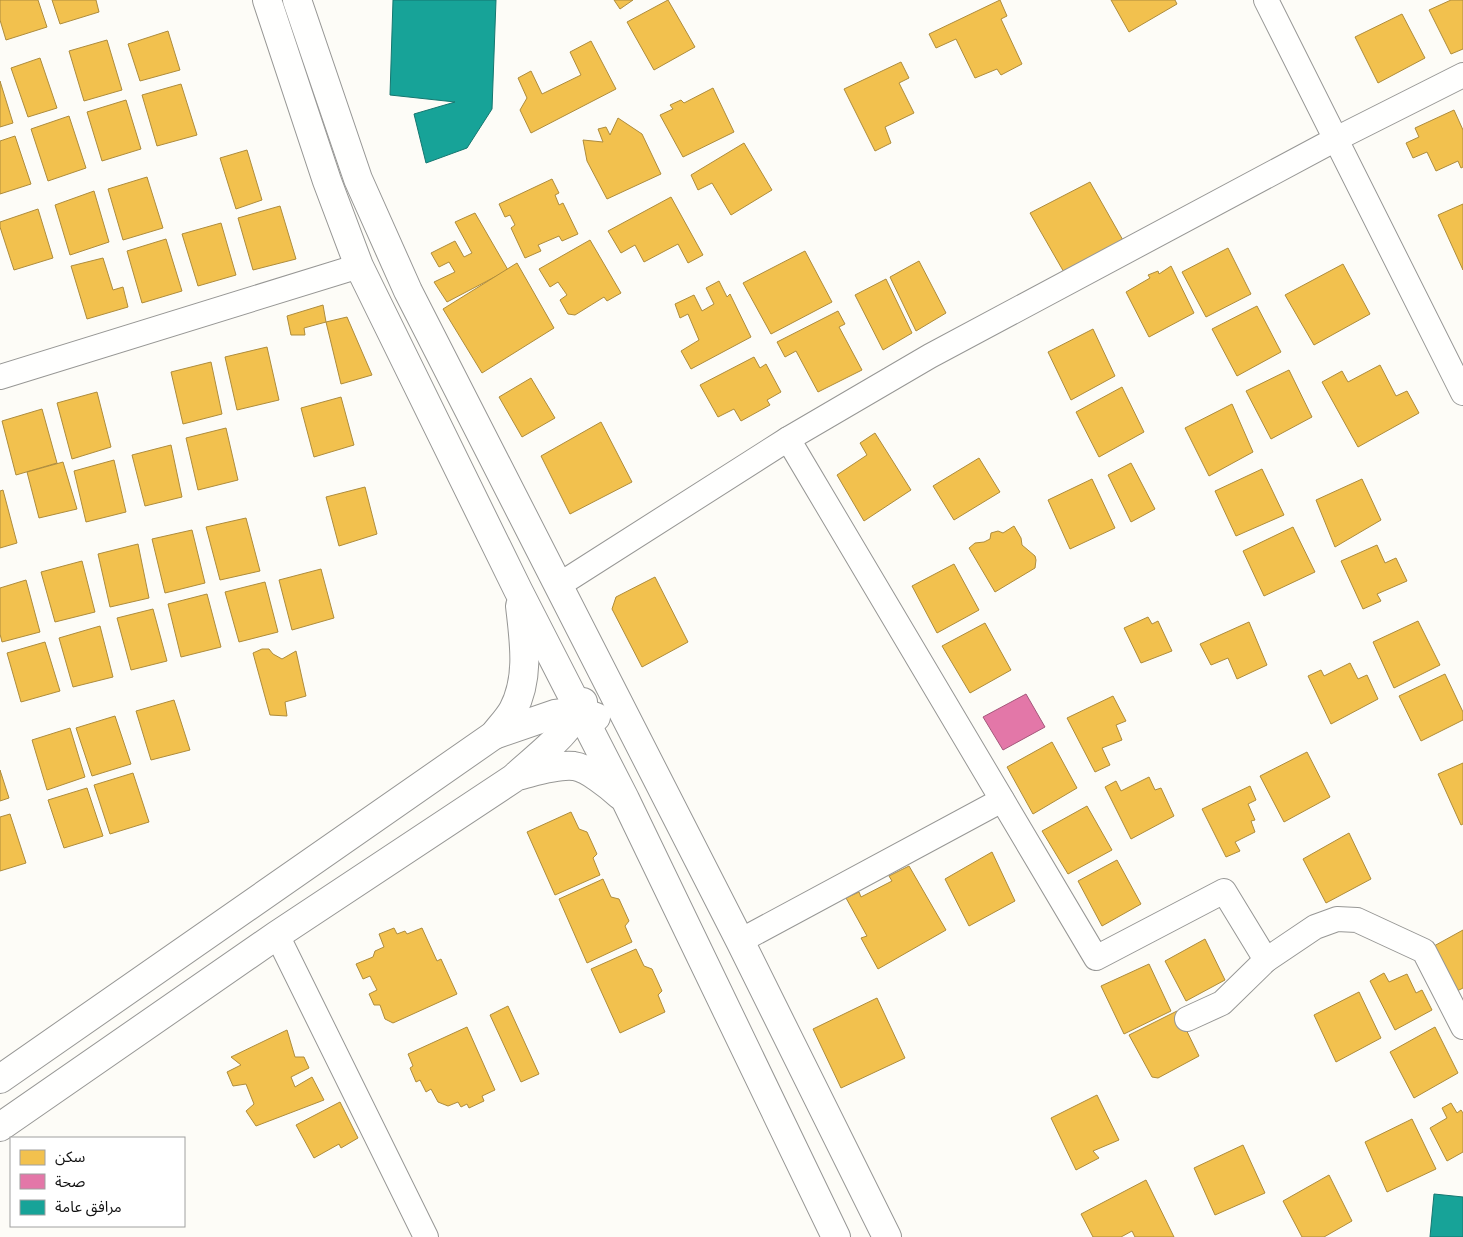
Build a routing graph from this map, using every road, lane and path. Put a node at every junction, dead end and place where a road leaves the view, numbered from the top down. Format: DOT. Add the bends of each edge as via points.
graph roads {
  1 [pos="267,0"];
  2 [pos="297,0"];
  3 [pos="1266,0"];
  4 [pos="1463,76"];
  5 [pos="1336,140"];
  6 [pos="359,266"];
  7 [pos="0,376"];
  8 [pos="1463,393"];
  9 [pos="788,439"];
  10 [pos="559,585"];
  11 [pos="518,590"];
  12 [pos="596,660"];
  13 [pos="580,711"];
  14 [pos="633,731"];
  15 [pos="494,735"];
  16 [pos="516,776"];
  17 [pos="625,799"];
  18 [pos="1002,800"];
  19 [pos="277,935"];
  20 [pos="740,941"];
  21 [pos="188,948"];
  22 [pos="1266,960"];
  23 [pos="210,981"];
  24 [pos="1187,1019"];
  25 [pos="1463,1027"];
  26 [pos="0,1079"];
  27 [pos="0,1127"];
  28 [pos="832,1128"];
  29 [pos="793,1148"];
  30 [pos="426,1237"];
  31 [pos="836,1237"];
  32 [pos="887,1237"];
  1 -- 6 [label="street"];
  2 -- 10 [label="street" via="358,179 404,283"];
  3 -- 5 [label="street"];
  4 -- 5 [label="street"];
  5 -- 8 [label="street"];
  5 -- 9 [label="street" via="930,356"];
  6 -- 7 [label="street"];
  6 -- 11 [label="street"];
  9 -- 10 [label="street"];
  9 -- 18 [label="street"];
  10 -- 12 [label="street"];
  11 -- 13 [label="street"];
  11 -- 15 [label="street" via="525,675 513,710"];
  12 -- 13 [label="street"];
  12 -- 14 [label="street"];
  13 -- 14 [label="street"];
  13 -- 15 [label="street" via="555,714"];
  13 -- 16 [label="street"];
  13 -- 17 [label="street"];
  14 -- 20 [label="street"];
  15 -- 21 [label="street"];
  16 -- 17 [label="street" via="576,766 600,778"];
  16 -- 19 [label="street"];
  17 -- 29 [label="street"];
  18 -- 20 [label="street"];
  18 -- 22 [label="street" via="1096,958 1224,891"];
  19 -- 23 [label="street"];
  19 -- 30 [label="street"];
  20 -- 28 [label="street"];
  21 -- 23 [label="street"];
  21 -- 26 [label="street"];
  22 -- 24 [label="street" via="1222,1003"];
  22 -- 25 [label="street" via="1315,927 1336,919 1357,920 1424,951"];
  23 -- 27 [label="street"];
  28 -- 29 [label="street"];
  28 -- 32 [label="street"];
  29 -- 31 [label="street"];
}
